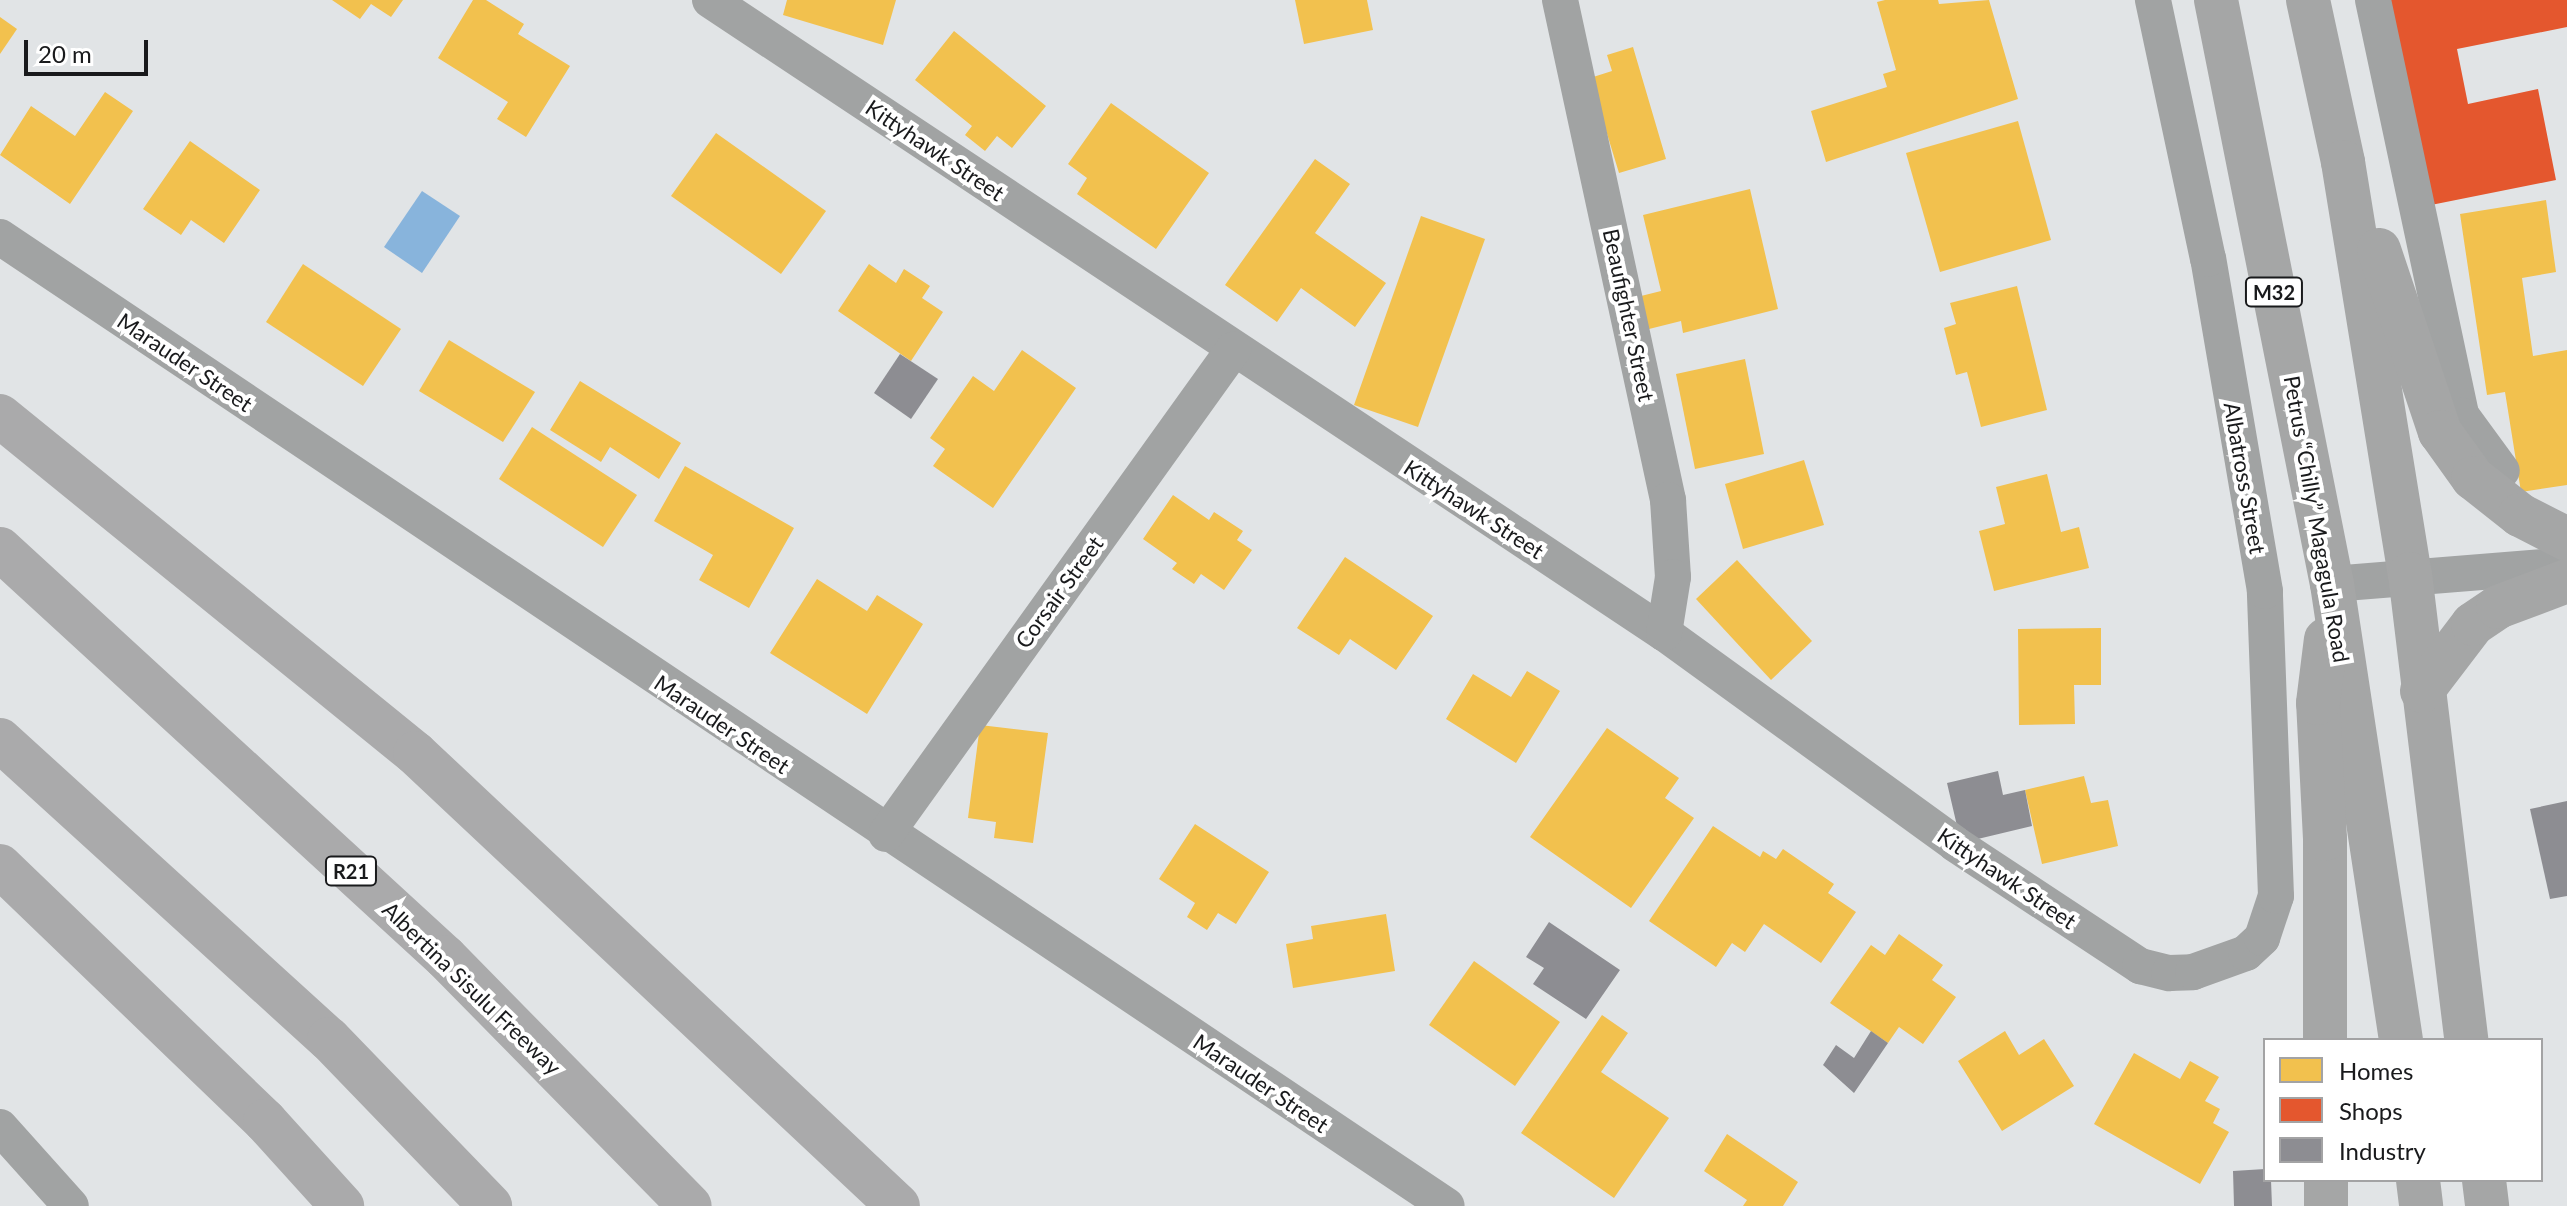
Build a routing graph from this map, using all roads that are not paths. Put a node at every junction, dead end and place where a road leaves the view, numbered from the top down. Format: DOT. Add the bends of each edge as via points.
graph roads {
  1 [pos="710,0"];
  2 [pos="1560,0"];
  3 [pos="2153,0"];
  4 [pos="2216,0"];
  5 [pos="2308,0"];
  6 [pos="2373,0"];
  7 [pos="2343,162"];
  8 [pos="0,237"];
  9 [pos="1233,350"];
  10 [pos="0,416"];
  11 [pos="2502,471"];
  12 [pos="2567,539"];
  13 [pos="0,549"];
  14 [pos="2567,565"];
  15 [pos="2410,574"];
  16 [pos="2567,581"];
  17 [pos="2333,586"];
  18 [pos="1664,633"];
  19 [pos="2422,691"];
  20 [pos="0,740"];
  21 [pos="886,834"];
  22 [pos="0,866"];
  23 [pos="2246,953"];
  24 [pos="2325,1038"];
  25 [pos="2401,1038"];
  26 [pos="2466,1038"];
  27 [pos="0,1127"];
  28 [pos="2326,1182"];
  29 [pos="2418,1182"];
  30 [pos="2484,1182"];
  31 [pos="71,1206"];
  32 [pos="342,1206"];
  33 [pos="490,1206"];
  34 [pos="690,1206"];
  35 [pos="898,1206"];
  36 [pos="1447,1206"];
  37 [pos="2326,1206"];
  38 [pos="2421,1206"];
  39 [pos="2487,1206"];
  1 -- 9 [label="street, Kittyhawk Street"];
  2 -- 18 [label="street, Beaufighter Street" via="1668,500 1673,577"];
  3 -- 23 [label="street, Albatross Street" via="2208,259 2266,603 2276,896 2262,938"];
  4 -- 17 [label="main road, Petrus “Chilly” Magagula Road / M32"];
  5 -- 7 [label="main road"];
  6 -- 11 [label="street" via="2461,415"];
  7 -- 12 [label="main road" via="2389,275 2440,432 2473,478 2520,515"];
  7 -- 15 [label="main road"];
  8 -- 21 [label="street, Marauder Street"];
  9 -- 18 [label="street, Kittyhawk Street"];
  9 -- 21 [label="street, Corsair Street"];
  10 -- 35 [label="highway" via="415,753"];
  13 -- 34 [label="highway, Albertina Sisulu Freeway / R21" via="445,957"];
  14 -- 15 [label="street"];
  15 -- 17 [label="street"];
  15 -- 19 [label="main road"];
  16 -- 19 [label="main road" via="2498,607 2473,624"];
  17 -- 24 [label="main road" via="2318,703 2325,839"];
  17 -- 25 [label="main road, Petrus “Chilly” Magagula Road / M32"];
  18 -- 23 [label="street, Kittyhawk Street" via="1955,844 2140,966 2193,972"];
  19 -- 26 [label="main road"];
  20 -- 33 [label="highway" via="329,1039"];
  21 -- 36 [label="street, Marauder Street"];
  22 -- 32 [label="highway" via="265,1121"];
  27 -- 31 [label="street"];
  28 -- 37 [label="main road"];
  29 -- 38 [label="main road"];
  30 -- 39 [label="main road"];
}
